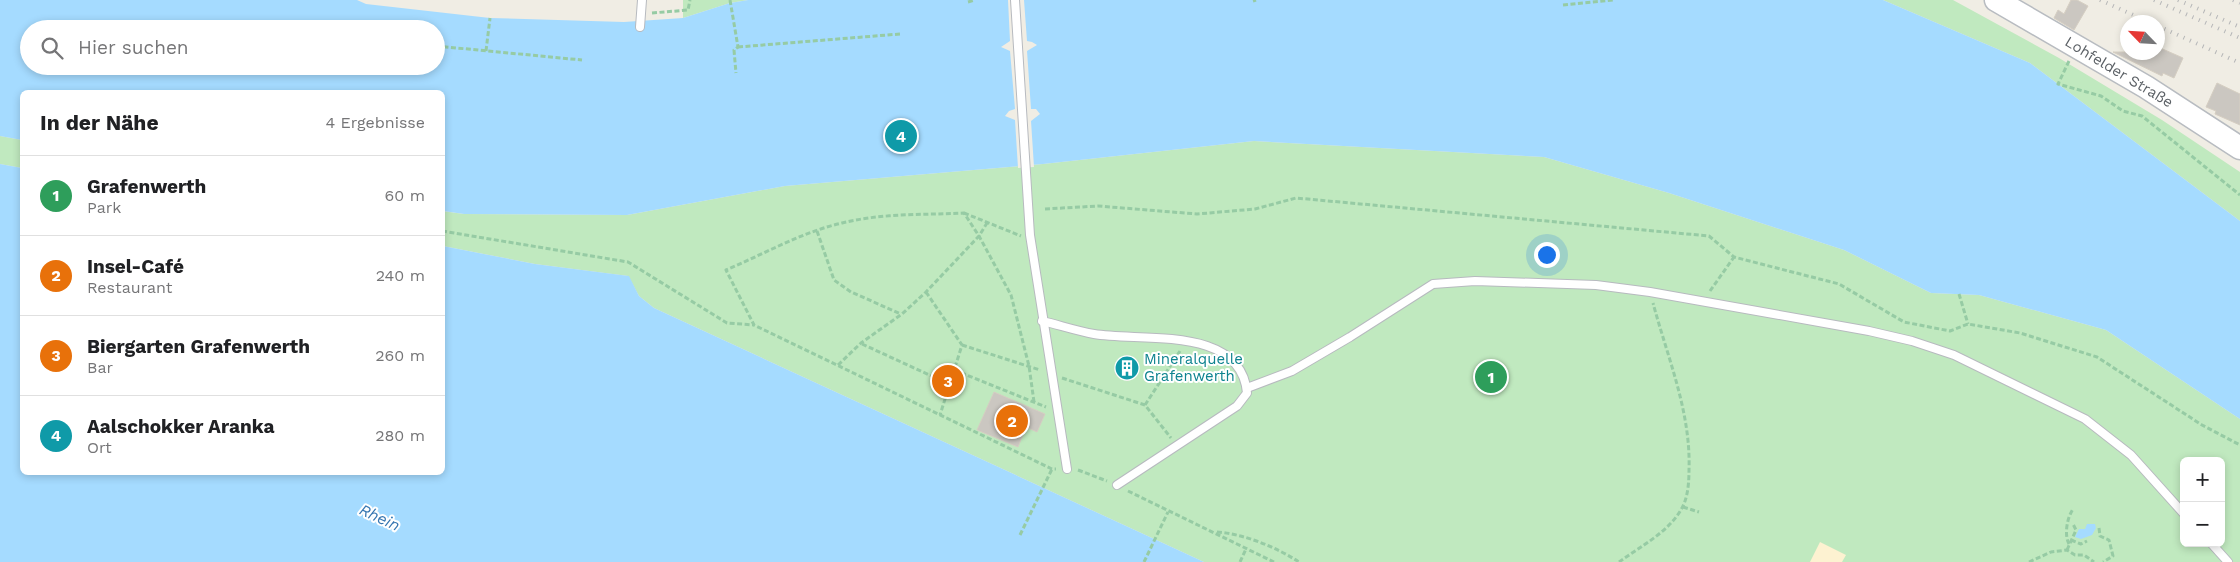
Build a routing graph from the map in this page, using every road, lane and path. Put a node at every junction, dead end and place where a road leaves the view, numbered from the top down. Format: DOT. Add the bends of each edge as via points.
graph roads {
  1 [pos="642,0"];
  2 [pos="690,0"];
  3 [pos="730,0"];
  4 [pos="975,0"];
  5 [pos="1016,0"];
  6 [pos="1614,0"];
  7 [pos="1996,0"];
  8 [pos="968,2"];
  9 [pos="1563,5"];
  10 [pos="640,14"];
  11 [pos="490,18"];
  12 [pos="640,27"];
  13 [pos="900,34"];
  14 [pos="445,47"];
  15 [pos="738,47"];
  16 [pos="2077,47"];
  17 [pos="486,51"];
  18 [pos="582,60"];
  19 [pos="736,73"];
  20 [pos="2240,148"];
  21 [pos="2240,195"];
  22 [pos="1045,209"];
  23 [pos="964,213"];
  24 [pos="987,223"];
  25 [pos="817,230"];
  26 [pos="445,232"];
  27 [pos="980,236"];
  28 [pos="1030,237"];
  29 [pos="1734,257"];
  30 [pos="926,292"];
  31 [pos="1650,292"];
  32 [pos="1959,294"];
  33 [pos="1703,301"];
  34 [pos="902,314"];
  35 [pos="1042,321"];
  36 [pos="1968,324"];
  37 [pos="754,325"];
  38 [pos="1187,341"];
  39 [pos="861,343"];
  40 [pos="962,345"];
  41 [pos="838,365"];
  42 [pos="1029,366"];
  43 [pos="954,370"];
  44 [pos="1052,374"];
  45 [pos="950,384"];
  46 [pos="1247,388"];
  47 [pos="1034,402"];
  48 [pos="1145,405"];
  49 [pos="1058,412"];
  50 [pos="940,415"];
  51 [pos="2240,445"];
  52 [pos="1178,446"];
  53 [pos="1052,469"];
  54 [pos="1067,469"];
  55 [pos="1116,485"];
  56 [pos="1683,507"];
  57 [pos="2073,509"];
  58 [pos="2180,510"];
  59 [pos="1168,512"];
  60 [pos="1699,512"];
  61 [pos="2073,524"];
  62 [pos="2099,528"];
  63 [pos="1213,532"];
  64 [pos="1020,535"];
  65 [pos="2087,541"];
  66 [pos="2070,542"];
  67 [pos="2215,547"];
  68 [pos="1246,549"];
  69 [pos="2067,550"];
  70 [pos="1144,562"];
  71 [pos="1240,562"];
  72 [pos="1274,562"];
  73 [pos="1299,562"];
  74 [pos="1619,562"];
  75 [pos="2029,562"];
  76 [pos="2094,562"];
  77 [pos="2103,562"];
  78 [pos="2228,562"];
  1 -- 10 [label="lane"];
  2 -- 10 [label="path" via="688,10"];
  3 -- 15 [label="path"];
  4 -- 8 [label="path"];
  5 -- 28 [label="lane"];
  6 -- 9 [label="path"];
  7 -- 16 [label="street, Lohfelder Straße"];
  10 -- 12 [label="lane"];
  11 -- 17 [label="path"];
  13 -- 15 [label="path"];
  14 -- 17 [label="path"];
  15 -- 19 [label="path" via="734,50"];
  16 -- 20 [label="street, Lohfelder Straße"];
  16 -- 21 [label="path" via="2058,84 2101,96 2123,112 2142,116"];
  17 -- 18 [label="path"];
  22 -- 29 [label="path" via="1098,206 1197,214 1255,209 1296,198 1709,236"];
  23 -- 24 [label="path"];
  23 -- 25 [label="path" via="881,216"];
  23 -- 27 [label="path"];
  24 -- 27 [label="path"];
  24 -- 28 [label="path"];
  25 -- 34 [label="path" via="834,280 852,292"];
  25 -- 37 [label="path" via="726,270"];
  26 -- 37 [label="path" via="628,262 727,323"];
  27 -- 30 [label="path"];
  27 -- 42 [label="path" via="1011,295"];
  28 -- 35 [label="lane"];
  29 -- 33 [label="path"];
  29 -- 36 [label="path" via="1839,284 1904,322 1950,332"];
  30 -- 34 [label="path"];
  30 -- 40 [label="path"];
  31 -- 33 [label="lane"];
  31 -- 46 [label="lane" via="1596,285 1475,281 1433,284 1292,371"];
  31 -- 56 [label="path" via="1682,397 1688,433 1689,478"];
  32 -- 36 [label="path"];
  33 -- 58 [label="lane" via="1869,331 1954,355 2085,419 2131,455"];
  34 -- 39 [label="path"];
  35 -- 38 [label="lane" via="1094,334"];
  35 -- 44 [label="lane"];
  36 -- 51 [label="path" via="2020,333 2097,357 2202,425"];
  37 -- 41 [label="path"];
  38 -- 46 [label="lane" via="1204,344 1226,354 1239,366"];
  38 -- 48 [label="path"];
  39 -- 41 [label="path"];
  39 -- 45 [label="path"];
  40 -- 42 [label="path"];
  40 -- 43 [label="path"];
  41 -- 50 [label="path"];
  42 -- 47 [label="path"];
  43 -- 45 [label="path"];
  43 -- 47 [label="path"];
  44 -- 48 [label="path"];
  44 -- 49 [label="lane"];
  45 -- 50 [label="path"];
  46 -- 52 [label="lane" via="1237,406"];
  47 -- 49 [label="path"];
  48 -- 52 [label="path"];
  49 -- 54 [label="lane"];
  50 -- 53 [label="path"];
  52 -- 55 [label="lane"];
  53 -- 54 [label="path"];
  53 -- 64 [label="path"];
  54 -- 55 [label="path"];
  55 -- 59 [label="path"];
  56 -- 60 [label="path"];
  56 -- 74 [label="path" via="1654,538"];
  57 -- 66 [label="path" via="2066,536"];
  59 -- 63 [label="path"];
  59 -- 70 [label="path"];
  61 -- 66 [label="path" via="2076,530"];
  62 -- 77 [label="path" via="2100,536 2108,540 2113,556"];
  63 -- 68 [label="path"];
  63 -- 73 [label="path" via="1239,536 1285,553"];
  65 -- 66 [label="path" via="2081,544"];
  66 -- 69 [label="path"];
  67 -- 78 [label="lane"];
  68 -- 71 [label="path"];
  68 -- 72 [label="path"];
  69 -- 75 [label="path" via="2051,552"];
  69 -- 76 [label="path" via="2074,556 2084,554"];
}
